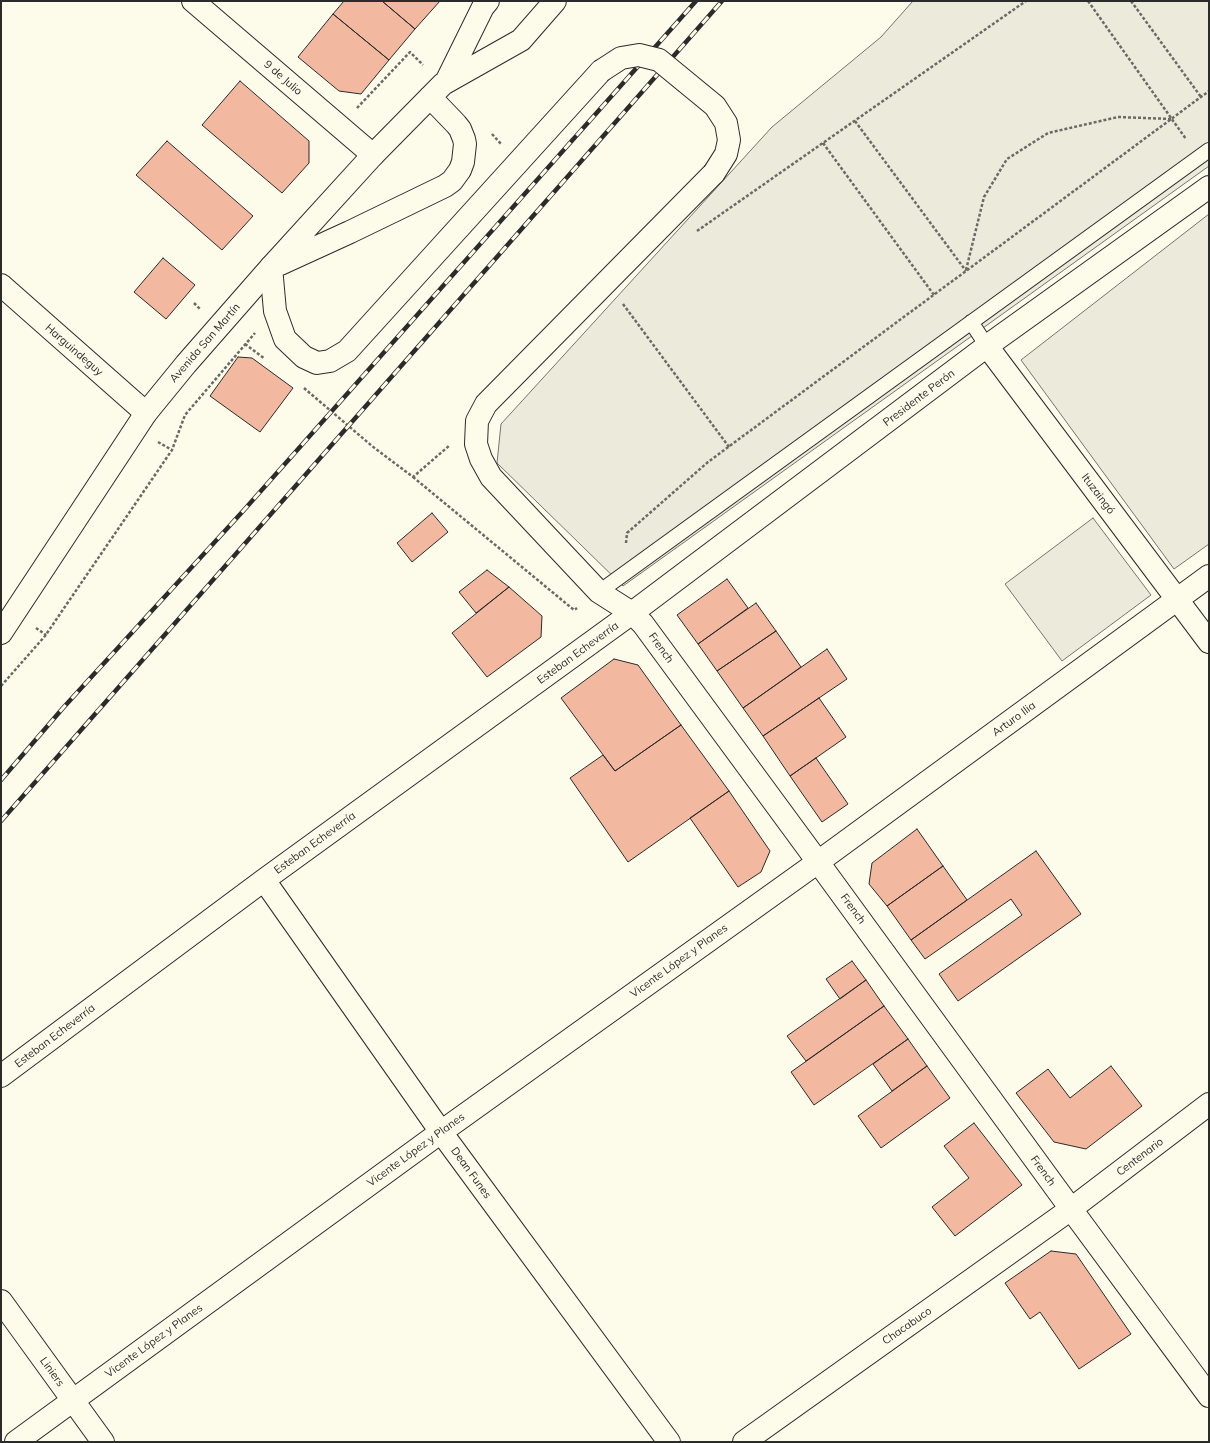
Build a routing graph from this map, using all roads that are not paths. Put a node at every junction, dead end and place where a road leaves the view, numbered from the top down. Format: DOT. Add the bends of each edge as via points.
graph roads {
  1 [pos="193,1"];
  2 [pos="488,1"];
  3 [pos="555,1"];
  4 [pos="446,82"];
  5 [pos="430,98"];
  6 [pos="1204,154"];
  7 [pos="373,155"];
  8 [pos="1209,187"];
  9 [pos="271,267"];
  10 [pos="1,285"];
  11 [pos="971,322"];
  12 [pos="987,346"];
  13 [pos="146,414"];
  14 [pos="1209,576"];
  15 [pos="599,592"];
  16 [pos="1178,599"];
  17 [pos="632,613"];
  18 [pos="1,633"];
  19 [pos="1209,642"];
  20 [pos="818,862"];
  21 [pos="264,880"];
  22 [pos="1,1076"];
  23 [pos="1209,1104"];
  24 [pos="441,1132"];
  25 [pos="1071,1209"];
  26 [pos="1,1301"];
  27 [pos="1209,1396"];
  28 [pos="73,1400"];
  29 [pos="16,1442"];
  30 [pos="103,1442"];
  31 [pos="669,1442"];
  32 [pos="744,1442"];
  1 -- 7 [label="street, 9 de Julio"];
  2 -- 4 [label="street, Avenida San Martín"];
  3 -- 4 [label="street, Avenida San Martín" via="521,40"];
  4 -- 5 [label="street, Avenida San Martín"];
  5 -- 7 [label="street, Avenida San Martín"];
  5 -- 9 [label="street" via="456,124 464,139 463,162 452,181 350,232"];
  6 -- 11 [label="lane"];
  7 -- 9 [label="street, Avenida San Martín"];
  8 -- 12 [label="street, Presidente Perón"];
  9 -- 13 [label="street, Avenida San Martín"];
  9 -- 15 [label="street, French, bridge" via="275,311 285,338 304,357 317,363 330,361 347,351 601,71 621,58 639,55 659,60 715,106 726,123 729,140 726,154 714,173 486,404 478,421 476,444 491,477"];
  10 -- 13 [label="street, Harguindeguy"];
  11 -- 12 [label="lane"];
  11 -- 15 [label="lane"];
  12 -- 16 [label="street, Ituzaingó"];
  12 -- 17 [label="street, Presidente Perón"];
  13 -- 18 [label="street, Avenida San Martín"];
  14 -- 16 [label="street, Arturo Ilia"];
  15 -- 17 [label="street, French"];
  16 -- 19 [label="street, Ituzaingó"];
  16 -- 20 [label="street, Arturo Ilia"];
  17 -- 20 [label="street, French" via="643,624"];
  17 -- 21 [label="street, Esteban Echeverría"];
  20 -- 24 [label="street, Vicente López y Planes"];
  20 -- 25 [label="street, French"];
  21 -- 22 [label="street, Esteban Echeverría"];
  21 -- 24 [label="street, Dean Funes"];
  23 -- 25 [label="street, Centenario"];
  24 -- 28 [label="street, Vicente López y Planes"];
  24 -- 31 [label="street, Dean Funes"];
  25 -- 27 [label="street, French"];
  25 -- 32 [label="street, Chacabuco"];
  26 -- 28 [label="street, Liniers"];
  28 -- 29 [label="street, Vicente López y Planes"];
  28 -- 30 [label="street, Liniers"];
}
